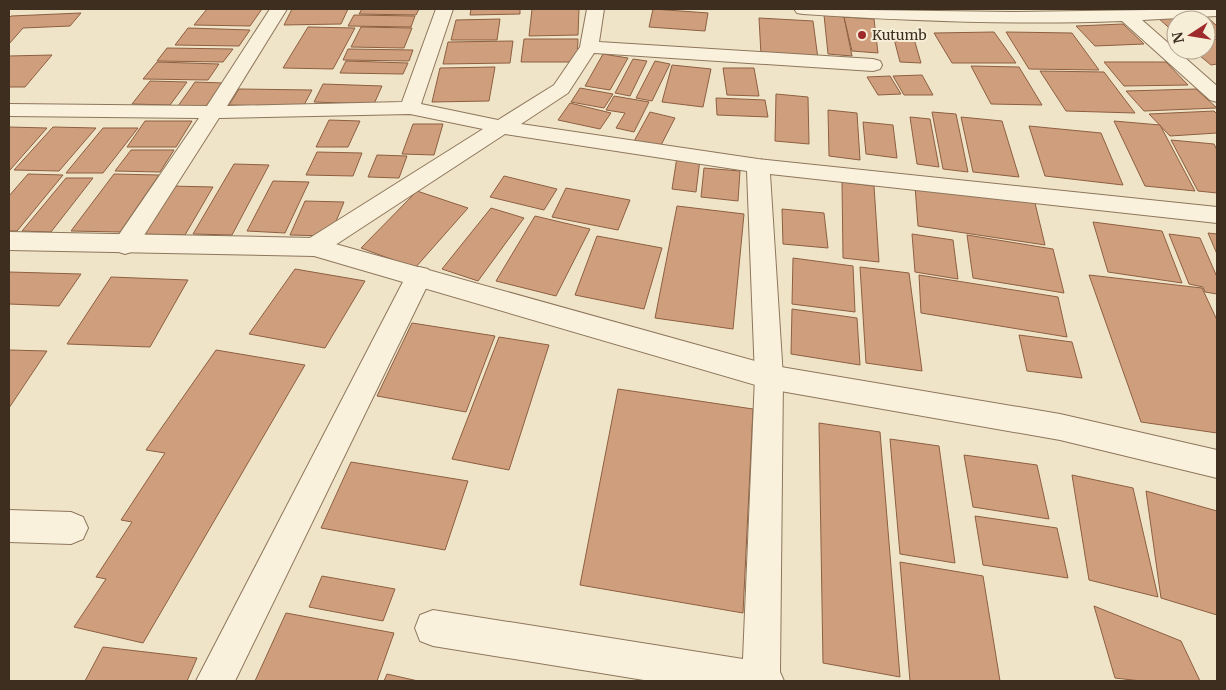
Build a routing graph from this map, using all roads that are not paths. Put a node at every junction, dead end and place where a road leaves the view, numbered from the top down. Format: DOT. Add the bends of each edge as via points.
graph roads {
  1 [pos="278,9"];
  2 [pos="445,9"];
  3 [pos="596,9"];
  4 [pos="803,9"];
  5 [pos="1217,11"];
  6 [pos="1123,13"];
  7 [pos="589,47"];
  8 [pos="873,65"];
  9 [pos="1217,74"];
  10 [pos="1194,75"];
  11 [pos="1217,96"];
  12 [pos="410,108"];
  13 [pos="9,110"];
  14 [pos="213,112"];
  15 [pos="501,127"];
  16 [pos="758,166"];
  17 [pos="1217,215"];
  18 [pos="9,241"];
  19 [pos="125,245"];
  20 [pos="314,247"];
  21 [pos="419,276"];
  22 [pos="769,377"];
  23 [pos="1217,464"];
  24 [pos="9,526"];
  25 [pos="71,528"];
  26 [pos="433,628"];
  27 [pos="215,681"];
  28 [pos="763,681"];
  1 -- 14 [label="street"];
  2 -- 12 [label="street"];
  3 -- 7 [label="street"];
  4 -- 6 [label="street" via="959,18"];
  5 -- 6 [label="street"];
  6 -- 10 [label="street"];
  7 -- 8 [label="street"];
  7 -- 15 [label="street" via="561,89"];
  9 -- 10 [label="street"];
  10 -- 11 [label="street"];
  12 -- 14 [label="street"];
  12 -- 15 [label="street"];
  13 -- 14 [label="street"];
  14 -- 19 [label="street"];
  15 -- 16 [label="street"];
  15 -- 20 [label="street"];
  16 -- 17 [label="street"];
  16 -- 22 [label="street"];
  18 -- 19 [label="street"];
  19 -- 20 [label="street"];
  20 -- 21 [label="street"];
  21 -- 22 [label="street"];
  21 -- 27 [label="street"];
  22 -- 23 [label="street" via="1060,427"];
  22 -- 28 [label="street"];
  24 -- 25 [label="street"];
  26 -- 28 [label="street"];
}
